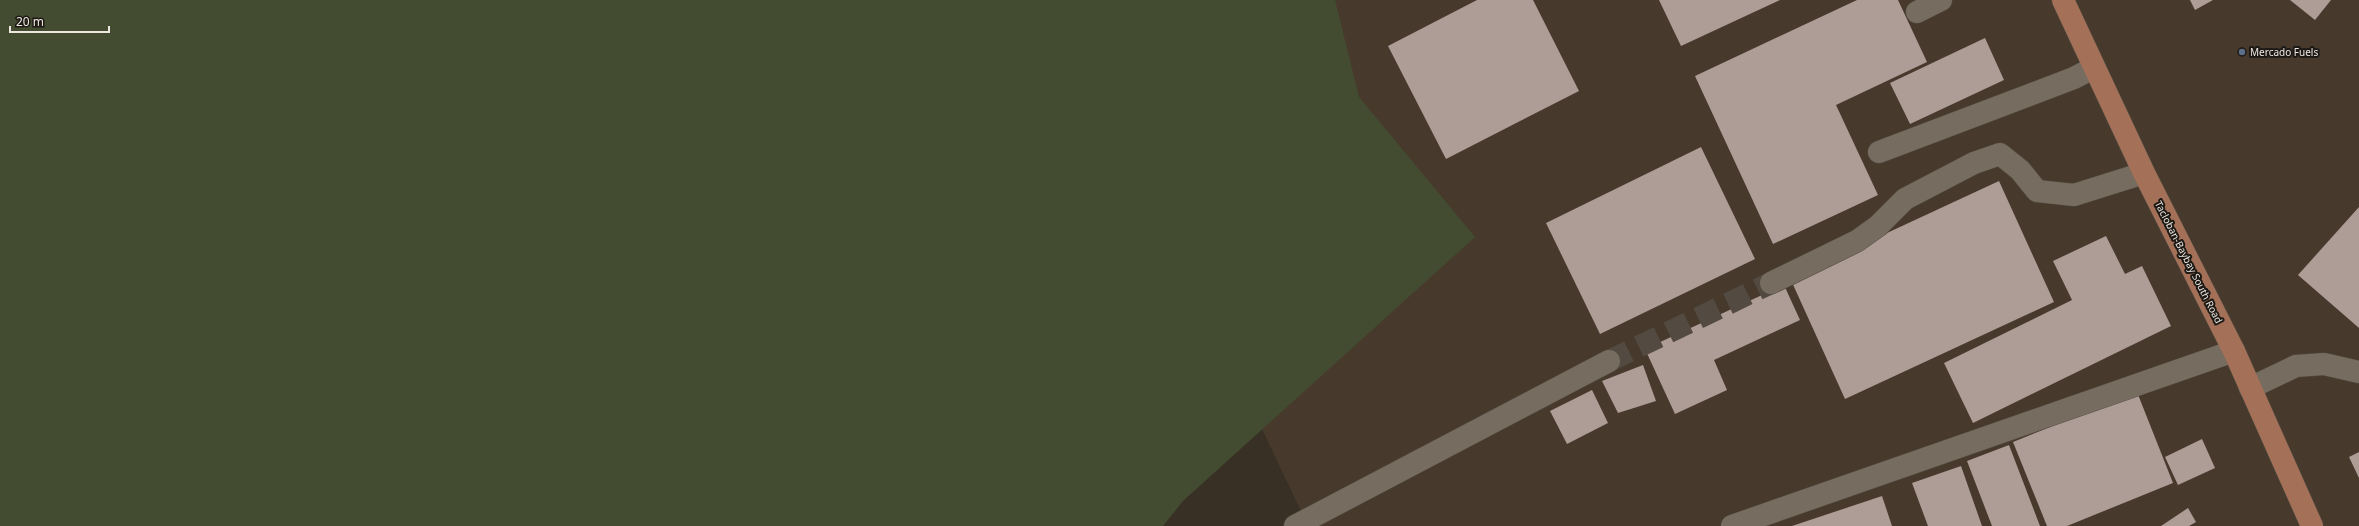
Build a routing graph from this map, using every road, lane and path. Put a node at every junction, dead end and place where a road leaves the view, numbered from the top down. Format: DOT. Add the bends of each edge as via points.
graph roads {
  1 [pos="1941,0"];
  2 [pos="2063,0"];
  3 [pos="1917,12"];
  4 [pos="2093,68"];
  5 [pos="1879,152"];
  6 [pos="2144,173"];
  7 [pos="1771,283"];
  8 [pos="2234,351"];
  9 [pos="1609,360"];
  10 [pos="2359,372"];
  11 [pos="2250,388"];
  12 [pos="1295,526"];
  13 [pos="1732,526"];
  14 [pos="2312,526"];
  1 -- 3 [label="lane"];
  2 -- 4 [label="main road, Tacloban-Baybay South Road"];
  4 -- 5 [label="lane" via="2074,78"];
  4 -- 6 [label="main road, Tacloban-Baybay South Road"];
  6 -- 7 [label="lane" via="2074,195 2037,191 2020,170 2000,154 1974,163 1906,199 1878,226 1857,241"];
  6 -- 8 [label="main road, Tacloban-Baybay South Road"];
  8 -- 11 [label="main road, Tacloban-Baybay South Road"];
  8 -- 13 [label="lane"];
  9 -- 12 [label="lane"];
  10 -- 11 [label="lane" via="2324,364 2296,366"];
  11 -- 14 [label="main road, Tacloban-Baybay South Road"];
}
